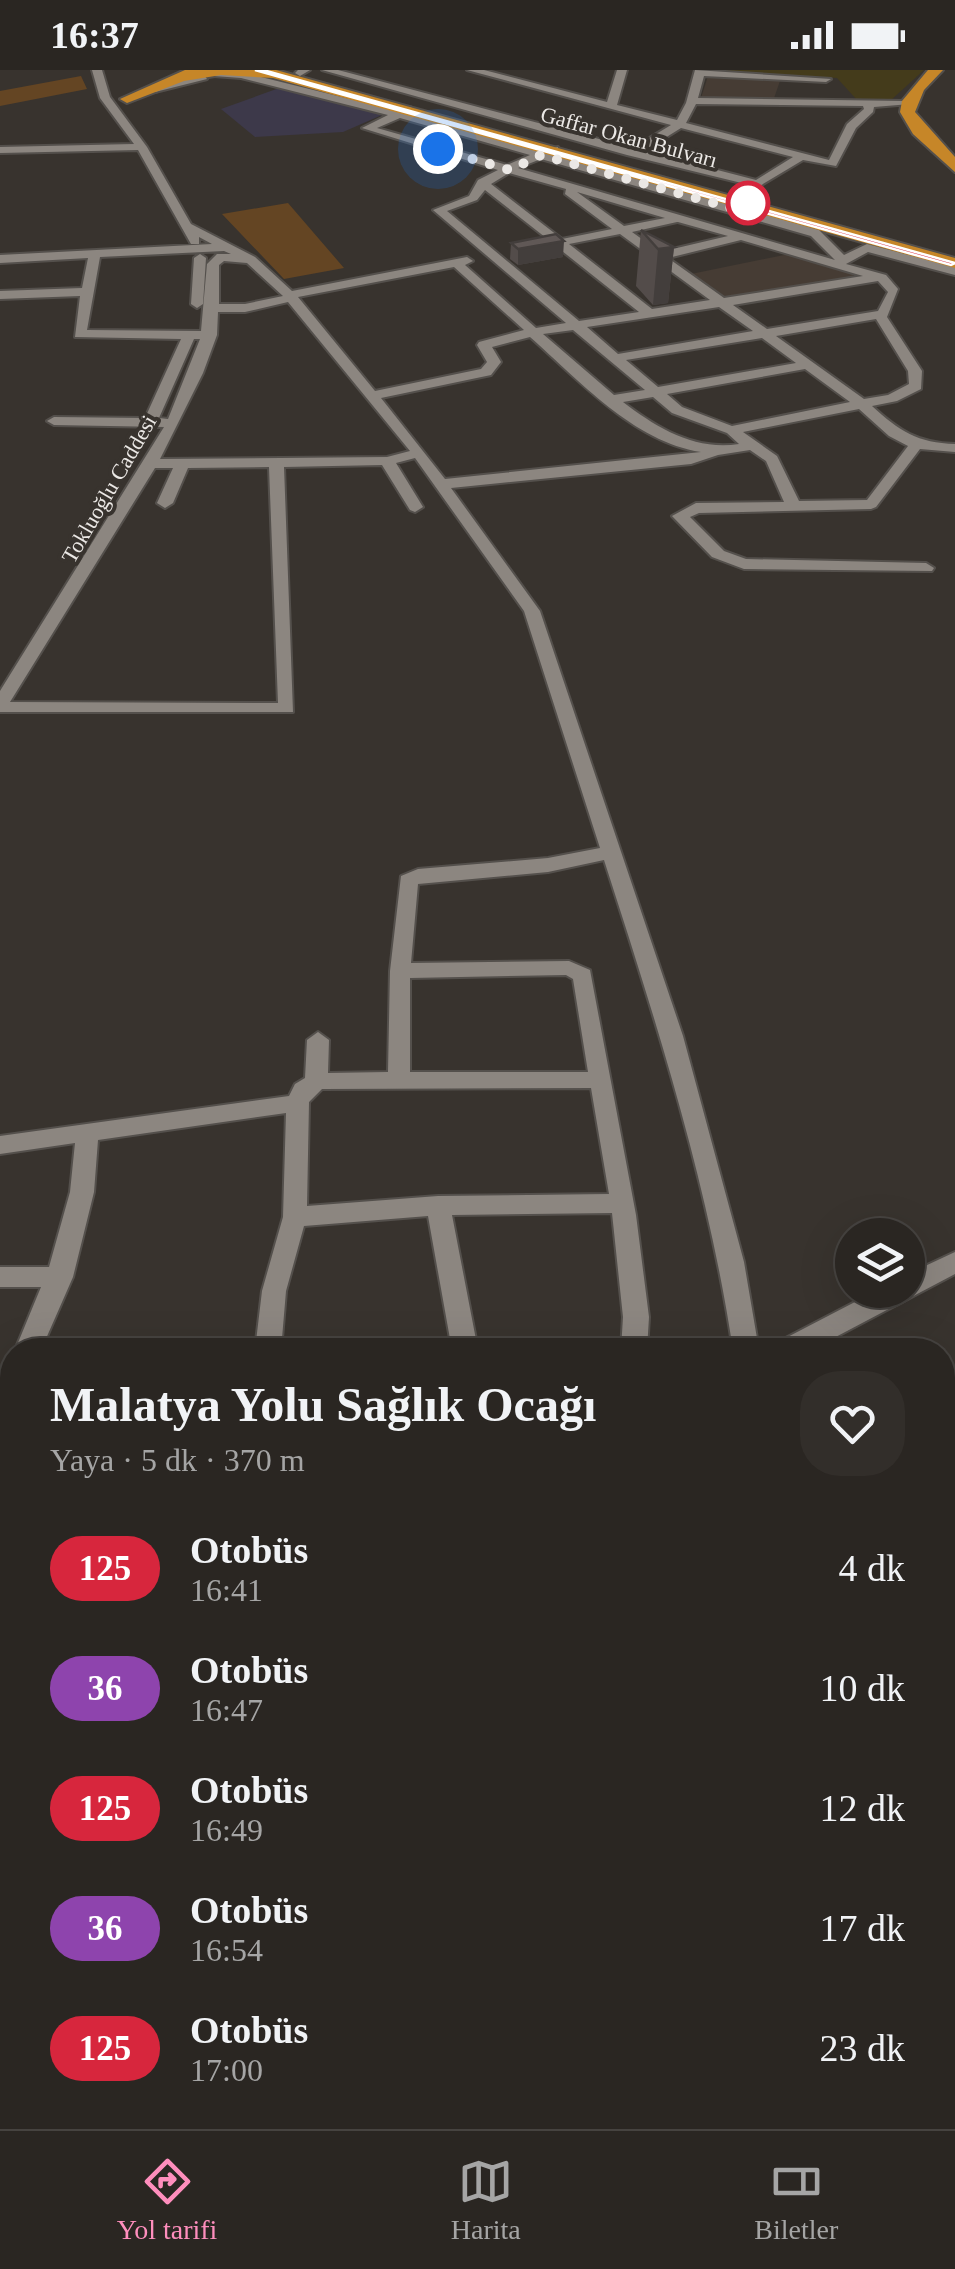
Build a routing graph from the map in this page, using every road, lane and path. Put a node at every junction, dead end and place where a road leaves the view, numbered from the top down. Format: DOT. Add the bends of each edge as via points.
graph roads {
  1 [pos="327,70"];
  2 [pos="384,70"];
  3 [pos="472,70"];
  4 [pos="545,70"];
  5 [pos="622,70"];
  6 [pos="936,70"];
  7 [pos="952,70"];
  8 [pos="299,71"];
  9 [pos="267,72"];
  10 [pos="700,72"];
  11 [pos="177,73"];
  12 [pos="200,74"];
  13 [pos="826,79"];
  14 [pos="785,80"];
  15 [pos="538,86"];
  16 [pos="375,87"];
  17 [pos="118,94"];
  18 [pos="526,96"];
  19 [pos="694,101"];
  20 [pos="778,102"];
  21 [pos="868,103"];
  22 [pos="905,104"];
  23 [pos="513,105"];
  24 [pos="611,106"];
  25 [pos="405,113"];
  26 [pos="500,114"];
  27 [pos="771,116"];
  28 [pos="682,125"];
  29 [pos="764,130"];
  30 [pos="758,144"];
  31 [pos="142,148"];
  32 [pos="0,150"];
  33 [pos="955,150"];
  34 [pos="548,152"];
  35 [pos="628,154"];
  36 [pos="802,156"];
  37 [pos="955,168"];
  38 [pos="510,170"];
  39 [pos="482,182"];
  40 [pos="558,184"];
  41 [pos="717,199"];
  42 [pos="680,218"];
  43 [pos="190,227"];
  44 [pos="621,230"];
  45 [pos="742,237"];
  46 [pos="558,243"];
  47 [pos="526,249"];
  48 [pos="225,251"];
  49 [pos="509,252"];
  50 [pos="202,253"];
  51 [pos="94,256"];
  52 [pos="493,256"];
  53 [pos="656,256"];
  54 [pos="0,259"];
  55 [pos="954,260"];
  56 [pos="839,262"];
  57 [pos="456,263"];
  58 [pos="880,277"];
  59 [pos="213,280"];
  60 [pos="86,292"];
  61 [pos="0,295"];
  62 [pos="290,296"];
  63 [pos="720,303"];
  64 [pos="197,304"];
  65 [pos="215,308"];
  66 [pos="650,314"];
  67 [pos="883,314"];
  68 [pos="576,326"];
  69 [pos="533,332"];
  70 [pos="762,334"];
  71 [pos="210,335"];
  72 [pos="189,336"];
  73 [pos="615,358"];
  74 [pos="805,365"];
  75 [pos="656,392"];
  76 [pos="372,396"];
  77 [pos="612,400"];
  78 [pos="863,405"];
  79 [pos="54,421"];
  80 [pos="150,422"];
  81 [pos="174,423"];
  82 [pos="732,430"];
  83 [pos="752,444"];
  84 [pos="915,446"];
  85 [pos="955,448"];
  86 [pos="418,454"];
  87 [pos="711,454"];
  88 [pos="387,461"];
  89 [pos="276,462"];
  90 [pos="183,463"];
  91 [pos="152,464"];
  92 [pos="442,484"];
  93 [pos="165,502"];
  94 [pos="415,506"];
  95 [pos="794,506"];
  96 [pos="926,568"];
  97 [pos="0,706"];
  98 [pos="613,852"];
  99 [pos="400,971"];
  100 [pos="318,1040"];
  101 [pos="600,1080"];
  102 [pos="399,1081"];
  103 [pos="316,1082"];
  104 [pos="298,1103"];
  105 [pos="87,1135"];
  106 [pos="0,1145"];
  107 [pos="622,1203"];
  108 [pos="438,1206"];
  109 [pos="295,1217"];
  110 [pos="955,1262"];
  111 [pos="0,1277"];
  112 [pos="61,1277"];
  113 [pos="925,1277"];
  114 [pos="866,1308"];
  115 [pos="33,1338"];
  116 [pos="269,1338"];
  117 [pos="464,1338"];
  118 [pos="635,1338"];
  119 [pos="744,1338"];
  120 [pos="810,1338"];
  1 -- 16 [label="street"];
  2 -- 16 [label="street"];
  3 -- 15 [label="street"];
  4 -- 15 [label="street"];
  5 -- 24 [label="street"];
  6 -- 22 [label="highway"];
  7 -- 33 [label="highway" via="920,108"];
  8 -- 16 [label="highway, Gaffar Okan Bulvarı"];
  9 -- 11 [label="highway, Gaffar Okan Bulvarı"];
  9 -- 25 [label="highway, Gaffar Okan Bulvarı"];
  10 -- 14 [label="street"];
  10 -- 19 [label="street"];
  11 -- 12 [label="highway"];
  11 -- 17 [label="highway"];
  12 -- 17 [label="street"];
  12 -- 25 [label="street" via="238,74"];
  13 -- 14 [label="street"];
  14 -- 20 [label="street"];
  15 -- 18 [label="street"];
  15 -- 24 [label="street"];
  16 -- 26 [label="street"];
  16 -- 35 [label="highway, Gaffar Okan Bulvarı"];
  17 -- 31 [label="street, Tokluoğlu Caddesi"];
  19 -- 20 [label="street"];
  19 -- 28 [label="street"];
  20 -- 21 [label="street"];
  20 -- 27 [label="street"];
  21 -- 22 [label="street"];
  21 -- 36 [label="street" via="832,164"];
  22 -- 37 [label="highway" via="911,122"];
  23 -- 26 [label="street"];
  24 -- 28 [label="street"];
  25 -- 34 [label="highway, Gaffar Okan Bulvarı"];
  25 -- 38 [label="street" via="367,128"];
  26 -- 35 [label="street"];
  28 -- 30 [label="street"];
  28 -- 35 [label="street"];
  29 -- 30 [label="street"];
  30 -- 36 [label="street"];
  31 -- 32 [label="street"];
  31 -- 43 [label="street, Tokluoğlu Caddesi"];
  34 -- 38 [label="street"];
  34 -- 41 [label="highway, Gaffar Okan Bulvarı"];
  35 -- 36 [label="street" via="758,184"];
  35 -- 55 [label="highway, Gaffar Okan Bulvarı"];
  38 -- 39 [label="street"];
  38 -- 40 [label="street"];
  39 -- 46 [label="street"];
  39 -- 52 [label="street" via="474,198 440,210"];
  40 -- 42 [label="street"];
  40 -- 44 [label="street"];
  41 -- 42 [label="street"];
  41 -- 55 [label="highway, Gaffar Okan Bulvarı"];
  41 -- 56 [label="street" via="816,233"];
  42 -- 44 [label="street"];
  42 -- 45 [label="street"];
  43 -- 48 [label="street"];
  43 -- 50 [label="street, Tokluoğlu Caddesi"];
  44 -- 46 [label="street"];
  44 -- 53 [label="street"];
  45 -- 53 [label="street"];
  45 -- 56 [label="street"];
  46 -- 47 [label="street"];
  46 -- 66 [label="street"];
  48 -- 50 [label="street"];
  48 -- 59 [label="street, Tokluoğlu Caddesi" via="213,264"];
  48 -- 62 [label="street" via="256,265"];
  49 -- 52 [label="street"];
  50 -- 51 [label="street"];
  50 -- 59 [label="street, Tokluoğlu Caddesi"];
  50 -- 64 [label="street"];
  51 -- 54 [label="street"];
  51 -- 60 [label="street"];
  52 -- 57 [label="street"];
  52 -- 68 [label="street"];
  53 -- 63 [label="street"];
  55 -- 56 [label="street" via="872,248"];
  56 -- 58 [label="street"];
  57 -- 62 [label="street"];
  57 -- 69 [label="street"];
  58 -- 63 [label="street"];
  58 -- 67 [label="street" via="894,292"];
  59 -- 65 [label="street, Tokluoğlu Caddesi"];
  60 -- 61 [label="street"];
  60 -- 72 [label="street" via="82,335"];
  62 -- 65 [label="street"];
  62 -- 76 [label="street"];
  63 -- 66 [label="street"];
  63 -- 70 [label="street"];
  65 -- 71 [label="street, Tokluoğlu Caddesi"];
  66 -- 68 [label="street"];
  67 -- 70 [label="street"];
  67 -- 78 [label="street" via="917,383 904,395"];
  68 -- 69 [label="street"];
  68 -- 73 [label="street"];
  69 -- 76 [label="street" via="484,344 494,362 486,372"];
  69 -- 77 [label="street"];
  70 -- 73 [label="street"];
  70 -- 74 [label="street"];
  71 -- 72 [label="street"];
  71 -- 81 [label="street, Tokluoğlu Caddesi"];
  72 -- 80 [label="street"];
  73 -- 75 [label="street"];
  74 -- 75 [label="street"];
  74 -- 78 [label="street"];
  75 -- 77 [label="street"];
  75 -- 82 [label="street" via="677,410"];
  76 -- 86 [label="street"];
  77 -- 87 [label="street" via="643,423"];
  78 -- 82 [label="street"];
  78 -- 84 [label="street"];
  79 -- 80 [label="street"];
  80 -- 81 [label="street"];
  81 -- 91 [label="street, Tokluoğlu Caddesi"];
  82 -- 83 [label="street"];
  83 -- 87 [label="street"];
  83 -- 95 [label="street" via="772,459"];
  84 -- 85 [label="street"];
  84 -- 95 [label="street" via="871,504"];
  86 -- 88 [label="street"];
  86 -- 92 [label="street"];
  87 -- 92 [label="street"];
  88 -- 89 [label="street"];
  88 -- 94 [label="street"];
  89 -- 90 [label="street"];
  89 -- 97 [label="street" via="286,708"];
  90 -- 91 [label="street"];
  90 -- 93 [label="street"];
  91 -- 97 [label="street, Tokluoğlu Caddesi"];
  92 -- 98 [label="street" via="532,610"];
  95 -- 96 [label="street" via="691,508 680,518 718,554 744,564"];
  98 -- 99 [label="street" via="548,866 410,878"];
  98 -- 119 [label="street" via="689,1096 732,1262"];
  99 -- 101 [label="street" via="578,971"];
  99 -- 102 [label="street"];
  100 -- 103 [label="street"];
  101 -- 102 [label="street"];
  101 -- 107 [label="street"];
  102 -- 103 [label="street"];
  103 -- 104 [label="street"];
  104 -- 105 [label="street"];
  104 -- 109 [label="street"];
  105 -- 106 [label="street"];
  105 -- 112 [label="street" via="83,1200"];
  107 -- 108 [label="street"];
  107 -- 118 [label="street"];
  108 -- 109 [label="street"];
  108 -- 117 [label="street"];
  109 -- 116 [label="street" via="274,1291"];
  110 -- 113 [label="street"];
  111 -- 112 [label="street"];
  112 -- 115 [label="street"];
  114 -- 120 [label="street"];
}
